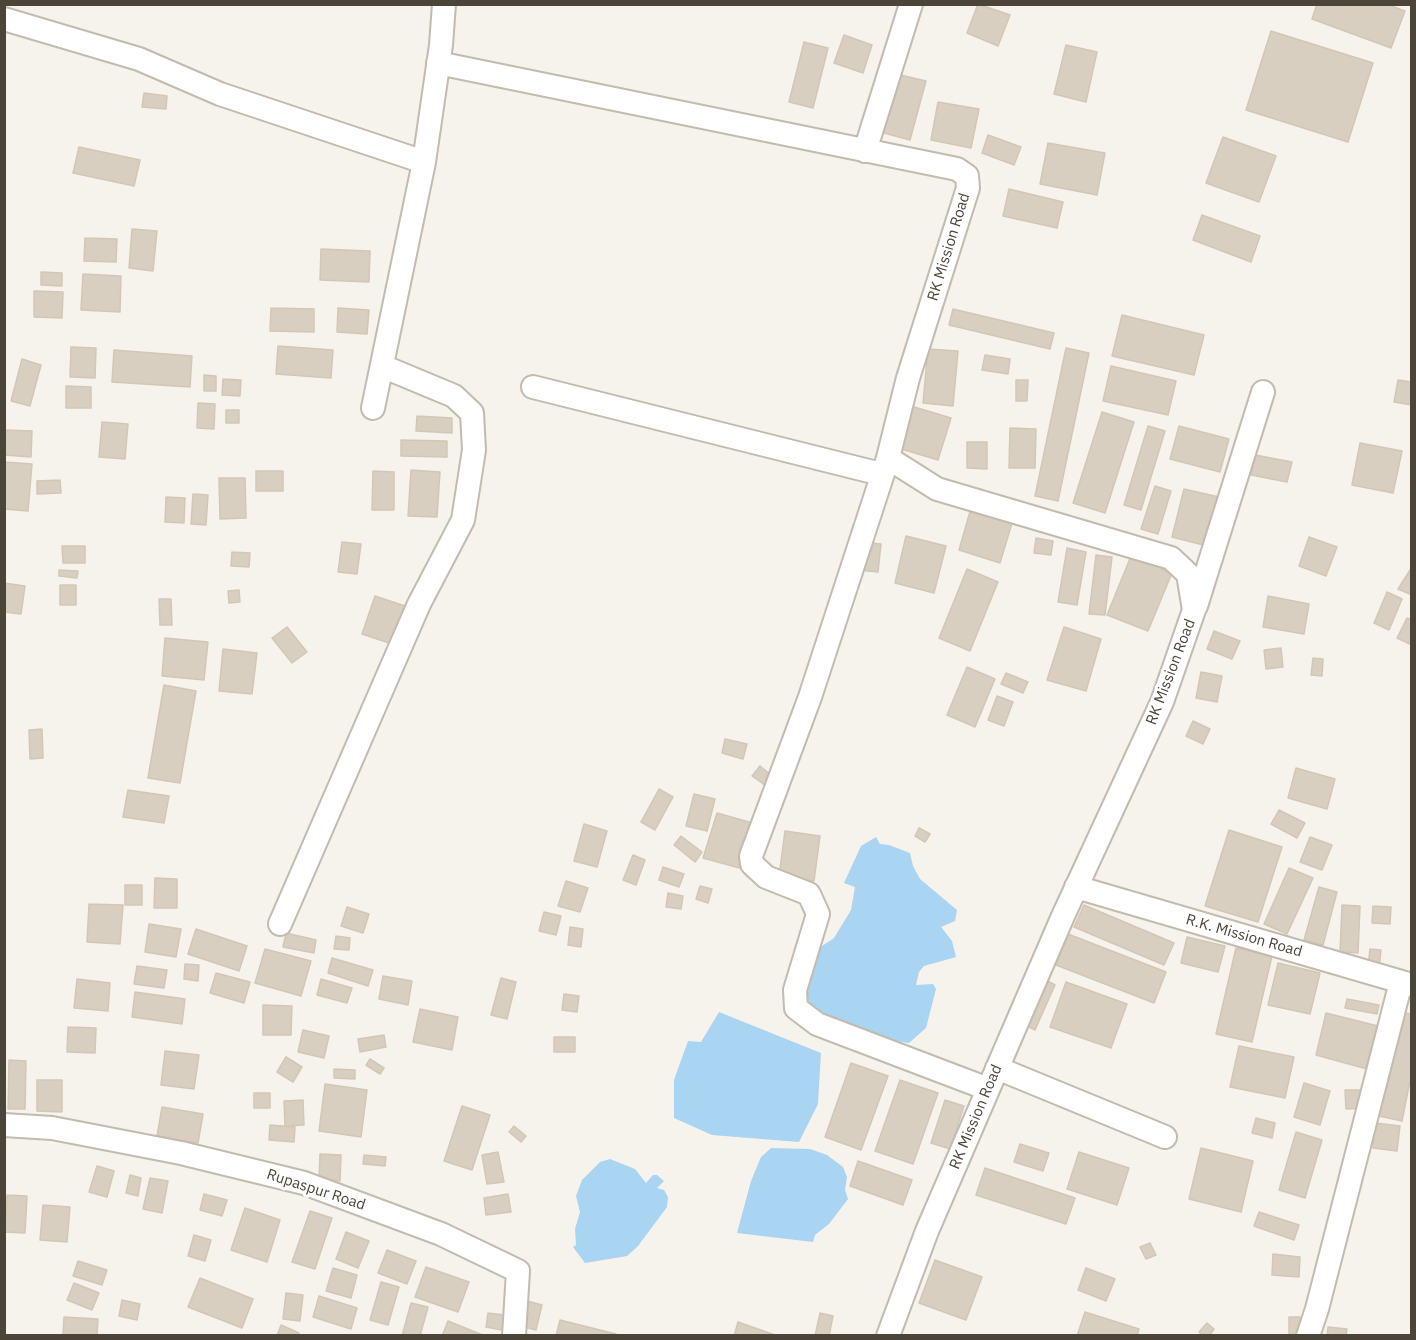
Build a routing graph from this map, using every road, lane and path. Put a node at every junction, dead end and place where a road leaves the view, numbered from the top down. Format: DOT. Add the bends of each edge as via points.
graph roads {
  1 [pos="444,4"];
  2 [pos="911,4"];
  3 [pos="4,19"];
  4 [pos="438,63"];
  5 [pos="865,151"];
  6 [pos="424,162"];
  7 [pos="382,366"];
  8 [pos="533,387"];
  9 [pos="1263,392"];
  10 [pos="373,408"];
  11 [pos="884,466"];
  12 [pos="1194,610"];
  13 [pos="1076,887"];
  14 [pos="280,924"];
  15 [pos="1406,984"];
  16 [pos="997,1068"];
  17 [pos="988,1089"];
  18 [pos="4,1125"];
  19 [pos="1165,1137"];
  20 [pos="514,1335"];
  21 [pos="888,1335"];
  22 [pos="1308,1335"];
  1 -- 4 [label="street"];
  2 -- 5 [label="street"];
  3 -- 6 [label="street" via="139,59 220,94"];
  4 -- 5 [label="street"];
  4 -- 6 [label="street"];
  5 -- 11 [label="street, RK Mission Road" via="957,169 967,176 968,188"];
  6 -- 7 [label="street"];
  7 -- 10 [label="street"];
  7 -- 14 [label="street" via="454,396 472,413 474,450 463,520 419,604"];
  8 -- 11 [label="street"];
  9 -- 12 [label="street"];
  11 -- 12 [label="street, RK Mission Road" via="937,489 1172,558 1188,574"];
  11 -- 17 [label="street" via="810,696 751,856 752,864 766,877 809,894 818,914 795,990 796,1008 817,1024"];
  12 -- 13 [label="street, RK Mission Road" via="1162,702"];
  13 -- 15 [label="street, R.K. Mission Road"];
  13 -- 16 [label="street, RK Mission Road"];
  15 -- 22 [label="street"];
  16 -- 17 [label="street, RK Mission Road"];
  16 -- 19 [label="street"];
  17 -- 21 [label="street, RK Mission Road" via="927,1231"];
  18 -- 20 [label="street, Rupaspur Road" via="52,1128 181,1153 304,1183 441,1234 518,1271"];
}
